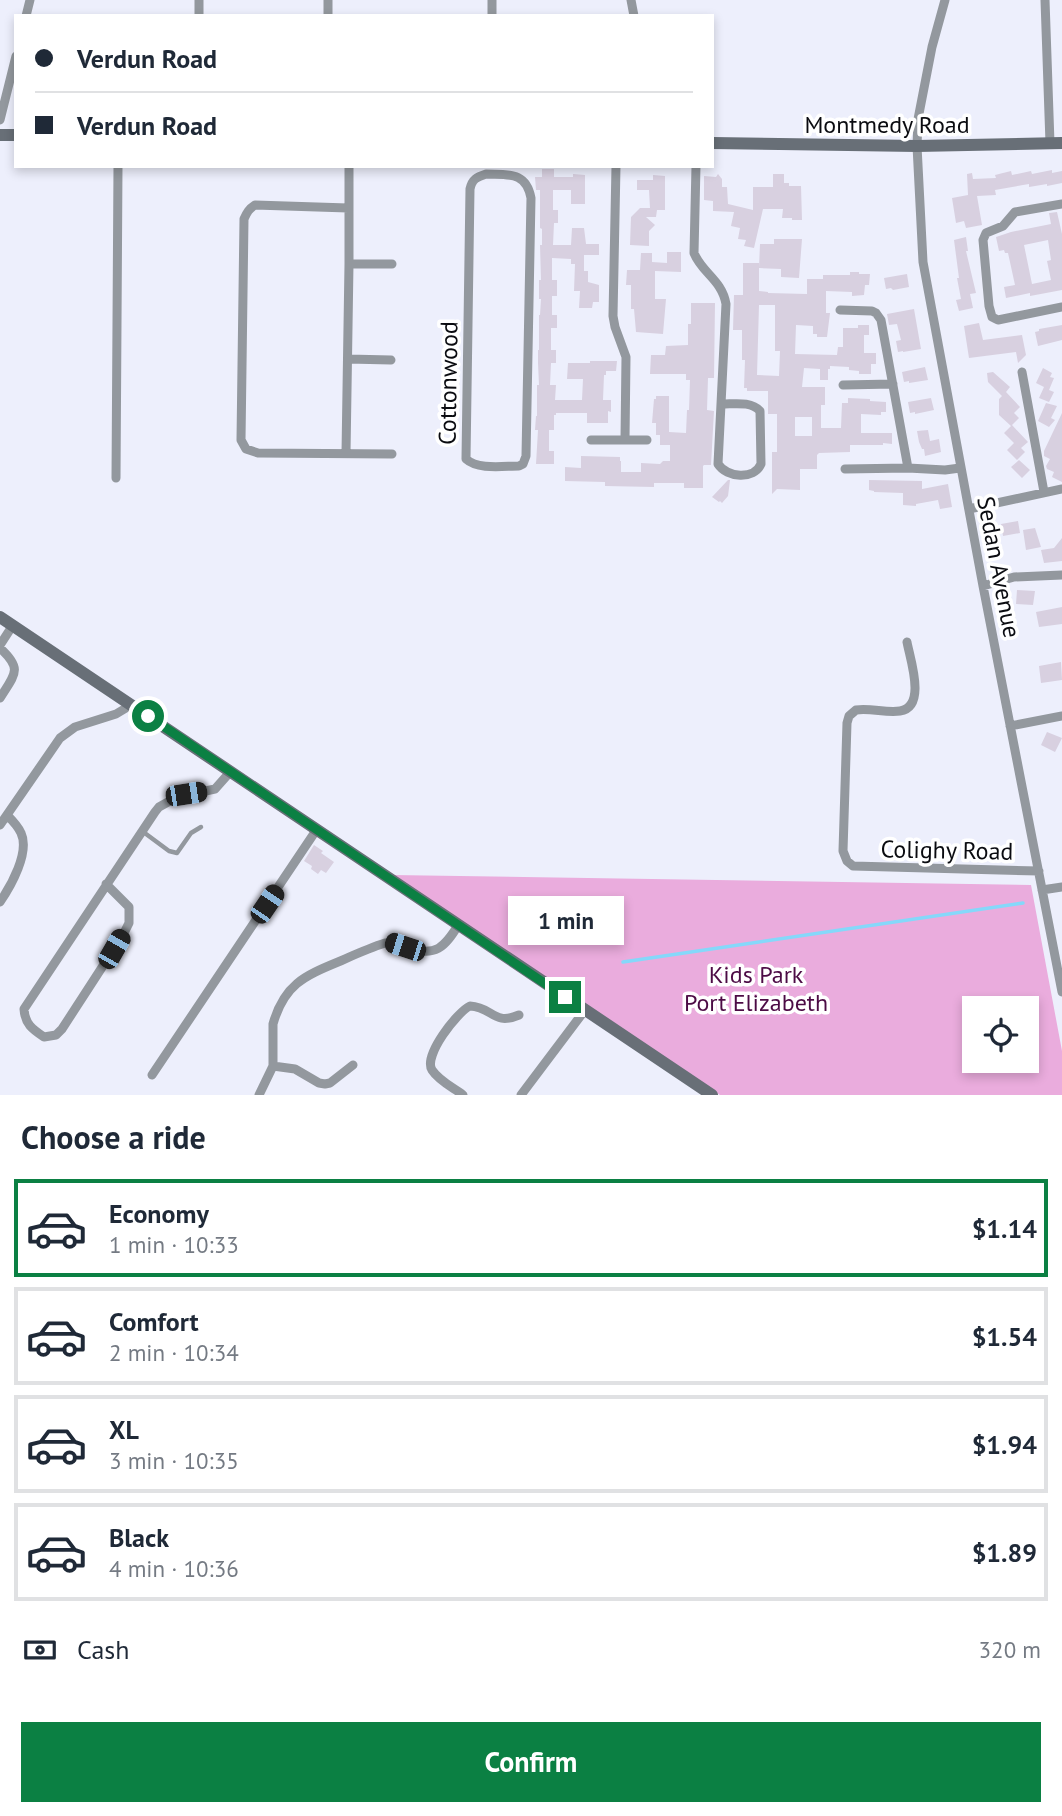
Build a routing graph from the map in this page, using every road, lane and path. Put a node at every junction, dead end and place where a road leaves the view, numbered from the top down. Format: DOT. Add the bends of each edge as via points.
graph roads {
  1 [pos="945,0"];
  2 [pos="1045,0"];
  3 [pos="14,64"];
  4 [pos="0,120"];
  5 [pos="1056,143"];
  6 [pos="714,144"];
  7 [pos="916,146"];
  8 [pos="118,168"];
  9 [pos="349,168"];
  10 [pos="616,168"];
  11 [pos="696,168"];
  12 [pos="486,170"];
  13 [pos="514,170"];
  14 [pos="1062,204"];
  15 [pos="348,208"];
  16 [pos="349,264"];
  17 [pos="392,264"];
  18 [pos="1062,307"];
  19 [pos="840,310"];
  20 [pos="348,359"];
  21 [pos="391,360"];
  22 [pos="1022,372"];
  23 [pos="893,384"];
  24 [pos="843,385"];
  25 [pos="722,404"];
  26 [pos="625,439"];
  27 [pos="591,440"];
  28 [pos="647,440"];
  29 [pos="346,453"];
  30 [pos="392,454"];
  31 [pos="908,468"];
  32 [pos="960,468"];
  33 [pos="845,469"];
  34 [pos="116,478"];
  35 [pos="1062,489"];
  36 [pos="1044,492"];
  37 [pos="969,509"];
  38 [pos="1062,575"];
  39 [pos="983,586"];
  40 [pos="0,617"];
  41 [pos="13,625"];
  42 [pos="907,642"];
  43 [pos="0,647"];
  44 [pos="0,698"];
  45 [pos="131,705"];
  46 [pos="1062,716"];
  47 [pos="1010,726"];
  48 [pos="231,771"];
  49 [pos="7,815"];
  50 [pos="0,825"];
  51 [pos="201,827"];
  52 [pos="317,830"];
  53 [pos="142,831"];
  54 [pos="1039,871"];
  55 [pos="106,884"];
  56 [pos="1062,887"];
  57 [pos="1042,890"];
  58 [pos="0,902"];
  59 [pos="458,924"];
  60 [pos="1058,952"];
  61 [pos="1062,992"];
  62 [pos="585,1010"];
  63 [pos="519,1015"];
  64 [pos="353,1065"];
  65 [pos="273,1066"];
  66 [pos="152,1075"];
  67 [pos="259,1095"];
  68 [pos="463,1095"];
  69 [pos="521,1095"];
  70 [pos="712,1095"];
  1 -- 7 [label="street, Sedan Avenue" via="930,54"];
  2 -- 5 [label="street"];
  3 -- 4 [label="street"];
  5 -- 7 [label="street, Montmedy Road"];
  6 -- 7 [label="street, Montmedy Road"];
  7 -- 32 [label="street, Sedan Avenue" via="923,262"];
  8 -- 34 [label="street"];
  9 -- 15 [label="street"];
  10 -- 26 [label="street" via="613,316 626,357"];
  11 -- 25 [label="street" via="694,253 722,289 726,304"];
  12 -- 13 [label="street, Cottonwood"];
  12 -- 13 [label="street, Cottonwood" via="470,188 466,459 477,465 519,466 526,456 531,198 528,186"];
  14 -- 18 [label="street" via="1015,212 983,238 992,317 998,320"];
  15 -- 16 [label="street"];
  15 -- 29 [label="street" via="255,205 246,214 242,440 246,449 258,453"];
  16 -- 17 [label="street"];
  16 -- 20 [label="street"];
  19 -- 23 [label="street" via="867,310 879,316"];
  20 -- 21 [label="street"];
  20 -- 29 [label="street"];
  22 -- 36 [label="street"];
  23 -- 24 [label="street"];
  23 -- 31 [label="street"];
  25 -- 25 [label="street" via="718,464 728,474 754,473 761,464 760,411 749,404"];
  26 -- 27 [label="street"];
  26 -- 28 [label="street"];
  29 -- 30 [label="street"];
  31 -- 32 [label="street"];
  31 -- 33 [label="street"];
  32 -- 37 [label="street, Sedan Avenue"];
  35 -- 36 [label="street"];
  36 -- 37 [label="street"];
  37 -- 39 [label="street, Sedan Avenue"];
  38 -- 39 [label="street" via="1014,577"];
  39 -- 47 [label="street, Sedan Avenue"];
  40 -- 41 [label="street"];
  41 -- 43 [label="street"];
  41 -- 45 [label="street"];
  42 -- 54 [label="street, Colighy Road" via="916,691 912,704 899,711 856,710 847,723 847,861 853,866"];
  43 -- 44 [label="street" via="15,666"];
  45 -- 48 [label="street"];
  45 -- 49 [label="street" via="68,731"];
  46 -- 47 [label="street"];
  47 -- 54 [label="street, Sedan Avenue"];
  48 -- 52 [label="street"];
  48 -- 53 [label="street" via="215,789 177,797 159,807"];
  49 -- 50 [label="street"];
  49 -- 58 [label="street" via="24,844 11,885"];
  51 -- 53 [label="lane" via="177,853"];
  52 -- 59 [label="street"];
  52 -- 66 [label="street"];
  53 -- 55 [label="street"];
  54 -- 57 [label="street, Sedan Avenue"];
  55 -- 55 [label="street" via="24,1009 30,1028 44,1037 62,1029 129,923 129,907"];
  56 -- 57 [label="street"];
  57 -- 60 [label="street, Sedan Avenue"];
  59 -- 62 [label="street"];
  59 -- 65 [label="street" via="438,950 419,952 384,943 301,979 286,996 273,1024"];
  60 -- 61 [label="street, Sedan Avenue"];
  62 -- 69 [label="street"];
  62 -- 70 [label="street"];
  63 -- 68 [label="street" via="505,1020 470,1006 439,1042 430,1059 432,1070"];
  64 -- 65 [label="street" via="325,1084 295,1069"];
  65 -- 67 [label="street"];
}
